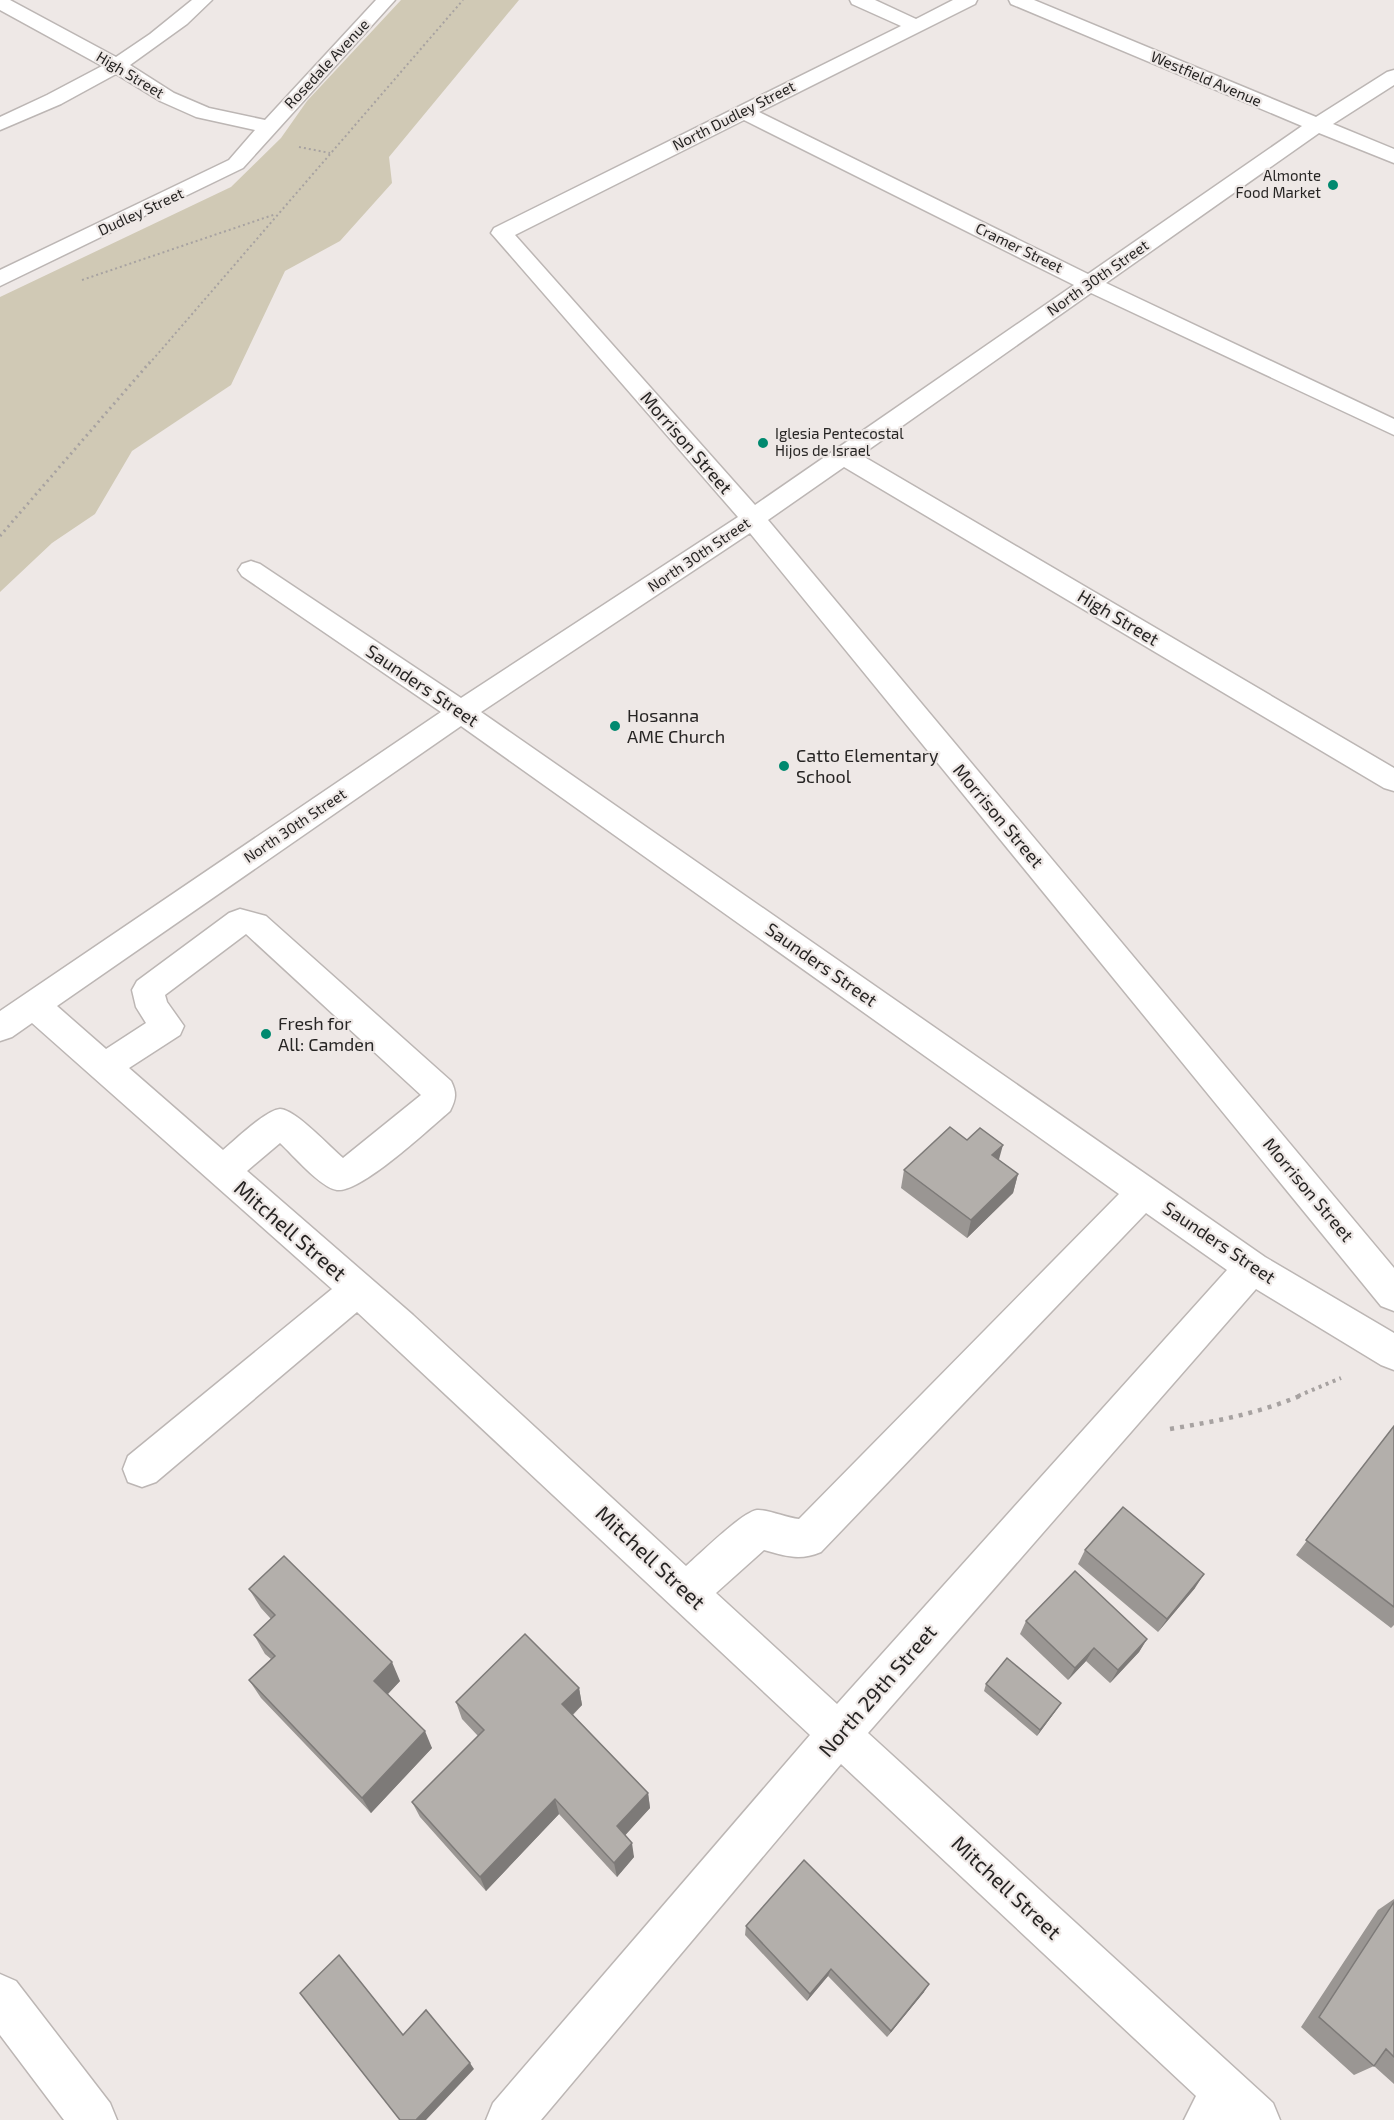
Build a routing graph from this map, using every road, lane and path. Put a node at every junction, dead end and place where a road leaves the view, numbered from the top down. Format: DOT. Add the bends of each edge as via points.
graph roads {
  1 [pos="203,0"];
  2 [pos="386,0"];
  3 [pos="463,0"];
  4 [pos="859,0"];
  5 [pos="968,0"];
  6 [pos="1018,0"];
  7 [pos="0,2"];
  8 [pos="917,26"];
  9 [pos="117,66"];
  10 [pos="1394,76"];
  11 [pos="743,112"];
  12 [pos="0,124"];
  13 [pos="1317,125"];
  14 [pos="268,127"];
  15 [pos="1394,157"];
  16 [pos="279,213"];
  17 [pos="502,233"];
  18 [pos="0,279"];
  19 [pos="79,280"];
  20 [pos="1090,284"];
  21 [pos="1394,428"];
  22 [pos="842,455"];
  23 [pos="753,519"];
  24 [pos="0,536"];
  25 [pos="251,570"];
  26 [pos="461,712"];
  27 [pos="1394,781"];
  28 [pos="34,1005"];
  29 [pos="0,1028"];
  30 [pos="104,1067"];
  31 [pos="222,1171"];
  32 [pos="1144,1191"];
  33 [pos="1252,1268"];
  34 [pos="357,1290"];
  35 [pos="1394,1295"];
  36 [pos="1394,1353"];
  37 [pos="1341,1378"];
  38 [pos="1167,1430"];
  39 [pos="142,1469"];
  40 [pos="687,1592"];
  41 [pos="839,1734"];
  42 [pos="0,1997"];
  43 [pos="1231,2111"];
  44 [pos="93,2120"];
  45 [pos="510,2120"];
  1 -- 9 [label="street"];
  2 -- 14 [label="street, Rosedale Avenue"];
  3 -- 16 [label="path"];
  4 -- 8 [label="street"];
  5 -- 8 [label="street, North Dudley Street"];
  6 -- 13 [label="street, Westfield Avenue"];
  7 -- 9 [label="street, High Street"];
  8 -- 11 [label="street, North Dudley Street"];
  9 -- 12 [label="street"];
  9 -- 14 [label="street, High Street" via="167,97 203,113"];
  10 -- 13 [label="street, North 30th Street"];
  11 -- 17 [label="street, North Dudley Street"];
  11 -- 20 [label="street, Cramer Street"];
  13 -- 15 [label="street, Westfield Avenue"];
  13 -- 20 [label="street, North 30th Street"];
  14 -- 18 [label="street, Dudley Street" via="236,164"];
  16 -- 19 [label="path"];
  16 -- 24 [label="path"];
  17 -- 23 [label="street, Morrison Street"];
  20 -- 21 [label="street, Cramer Street"];
  20 -- 22 [label="street, North 30th Street"];
  22 -- 23 [label="street, North 30th Street"];
  22 -- 27 [label="street, High Street"];
  23 -- 26 [label="street, North 30th Street"];
  23 -- 35 [label="street, Morrison Street"];
  25 -- 26 [label="street, Saunders Street"];
  26 -- 28 [label="street, North 30th Street"];
  26 -- 32 [label="street, Saunders Street"];
  28 -- 29 [label="street, North 30th Street"];
  28 -- 30 [label="street, Mitchell Street"];
  30 -- 31 [label="street, Mitchell Street"];
  30 -- 31 [label="street" via="168,1026 152,1007 148,990 240,921 255,924 439,1090 438,1101 357,1168 339,1176 281,1124"];
  31 -- 34 [label="street, Mitchell Street"];
  32 -- 33 [label="street, Saunders Street"];
  32 -- 40 [label="street" via="807,1539 758,1529"];
  33 -- 36 [label="street, Saunders Street"];
  33 -- 41 [label="street, North 29th Street"];
  34 -- 39 [label="street"];
  34 -- 40 [label="street, Mitchell Street"];
  37 -- 38 [label="path" via="1233,1419"];
  40 -- 41 [label="street, Mitchell Street"];
  41 -- 43 [label="street, Mitchell Street"];
  41 -- 45 [label="street, North 29th Street"];
  42 -- 44 [label="street"];
}
